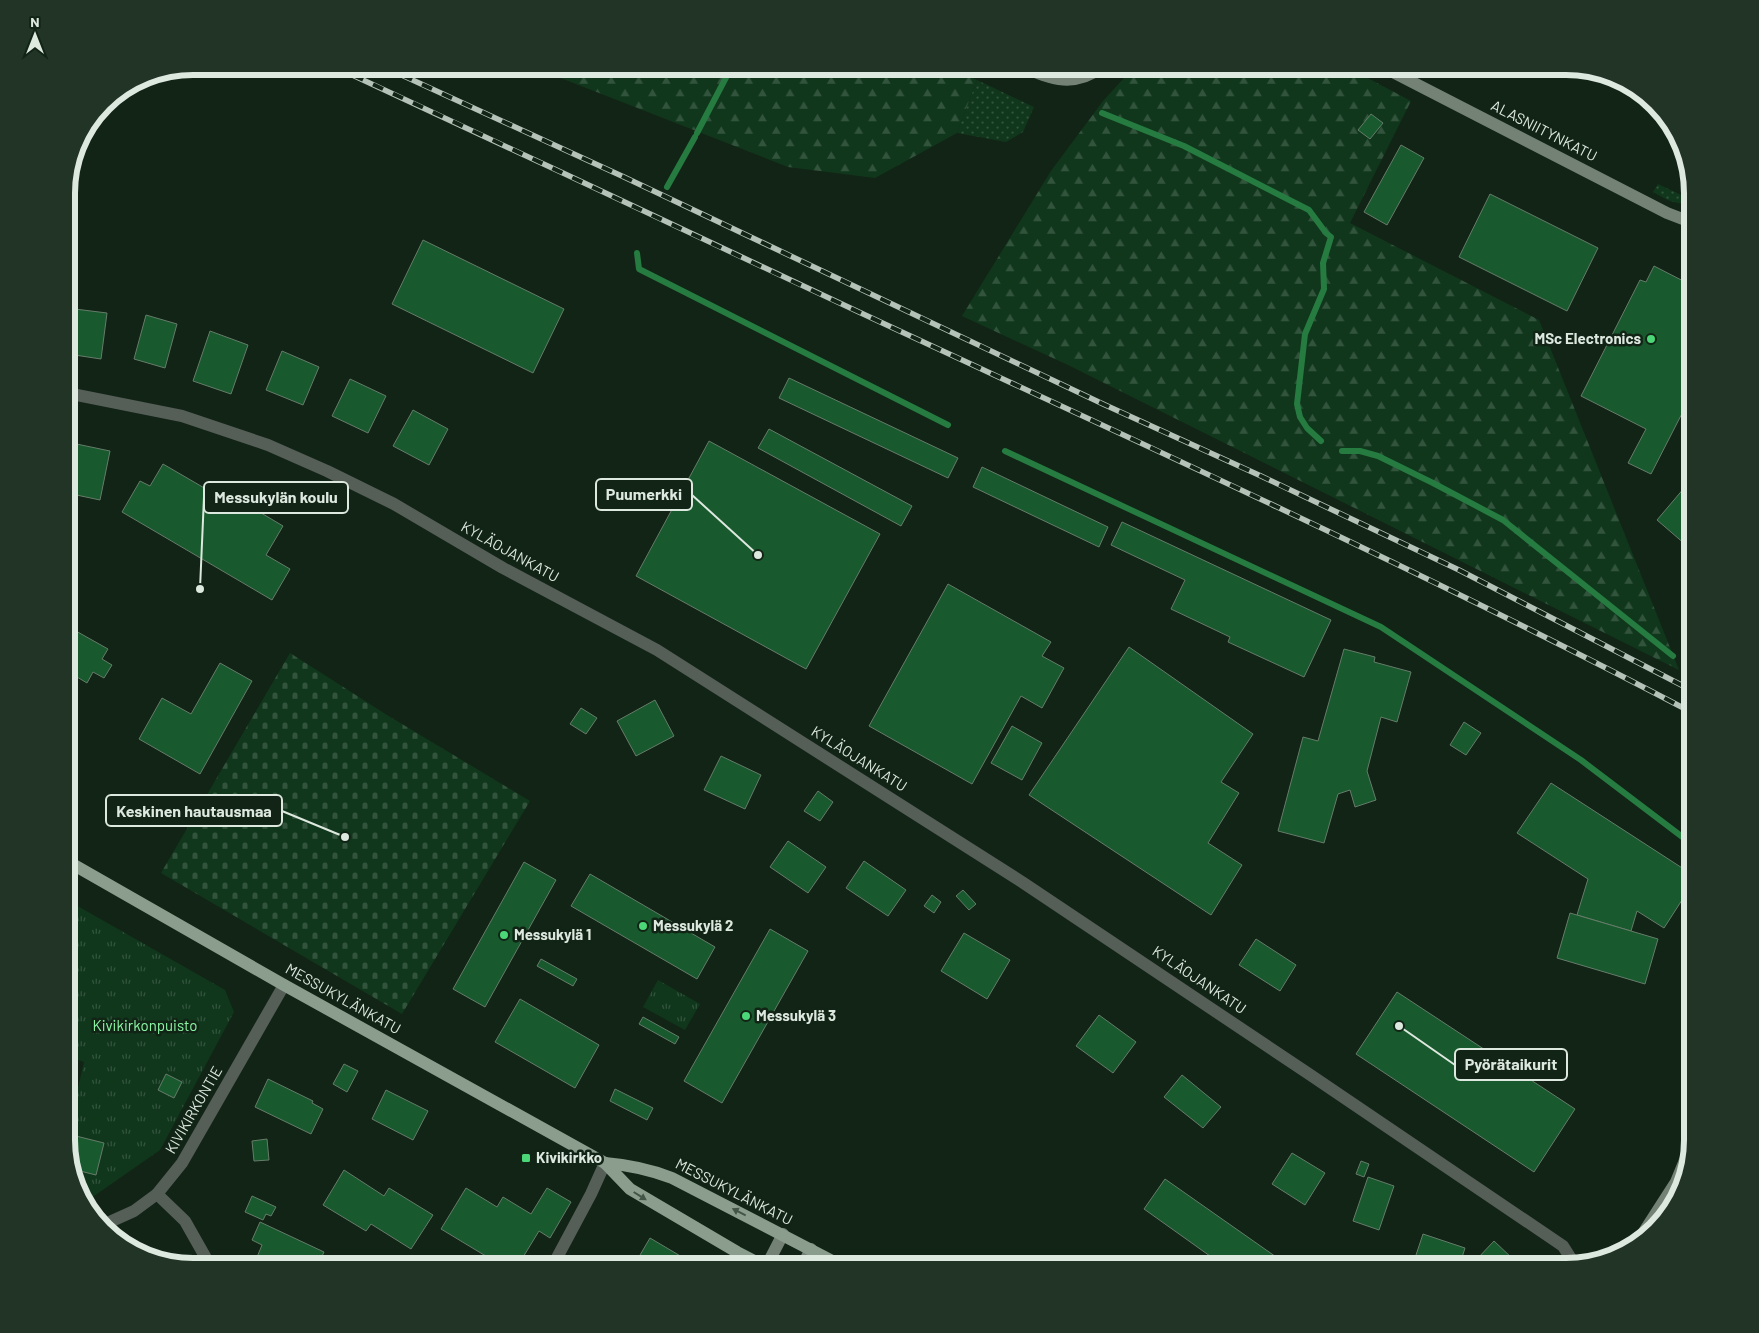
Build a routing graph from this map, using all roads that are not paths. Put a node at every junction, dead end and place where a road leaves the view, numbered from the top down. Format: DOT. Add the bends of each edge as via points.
graph roads {
  1 [pos="1044,75"];
  2 [pos="1092,75"];
  3 [pos="1399,75"];
  4 [pos="1684,220"];
  5 [pos="75,395"];
  6 [pos="75,866"];
  7 [pos="284,985"];
  8 [pos="605,1163"];
  9 [pos="1679,1173"];
  10 [pos="156,1194"];
  11 [pos="1651,1221"];
  12 [pos="109,1222"];
  13 [pos="783,1234"];
  14 [pos="811,1249"];
  15 [pos="206,1258"];
  16 [pos="557,1258"];
  17 [pos="750,1258"];
  18 [pos="771,1258"];
  19 [pos="806,1258"];
  20 [pos="828,1258"];
  21 [pos="1570,1258"];
  1 -- 2 [label="street" via="1056,80 1078,80"];
  3 -- 4 [label="street, ALASNIITYNKATU"];
  5 -- 21 [label="street, KYLÄOJANKATU" via="182,416 268,445 327,470 657,650 1022,882 1562,1246"];
  6 -- 7 [label="main road, MESSUKYLÄNKATU"];
  7 -- 8 [label="main road, MESSUKYLÄNKATU"];
  7 -- 10 [label="street, KIVIKIRKONTIE" via="182,1163"];
  13 -- 8 [label="main road, MESSUKYLÄNKATU, one-way" via="672,1178 646,1168"];
  8 -- 16 [label="street"];
  8 -- 17 [label="main road, MESSUKYLÄNKATU, one-way" via="630,1190"];
  9 -- 11 [label="street"];
  10 -- 12 [label="street, KIVIKIRKONTIE" via="134,1211"];
  10 -- 15 [label="street" via="185,1221"];
  13 -- 14 [label="main road, MESSUKYLÄNKATU"];
  13 -- 18 [label="street"];
  14 -- 19 [label="street"];
  14 -- 20 [label="main road, MESSUKYLÄNKATU"];
}
